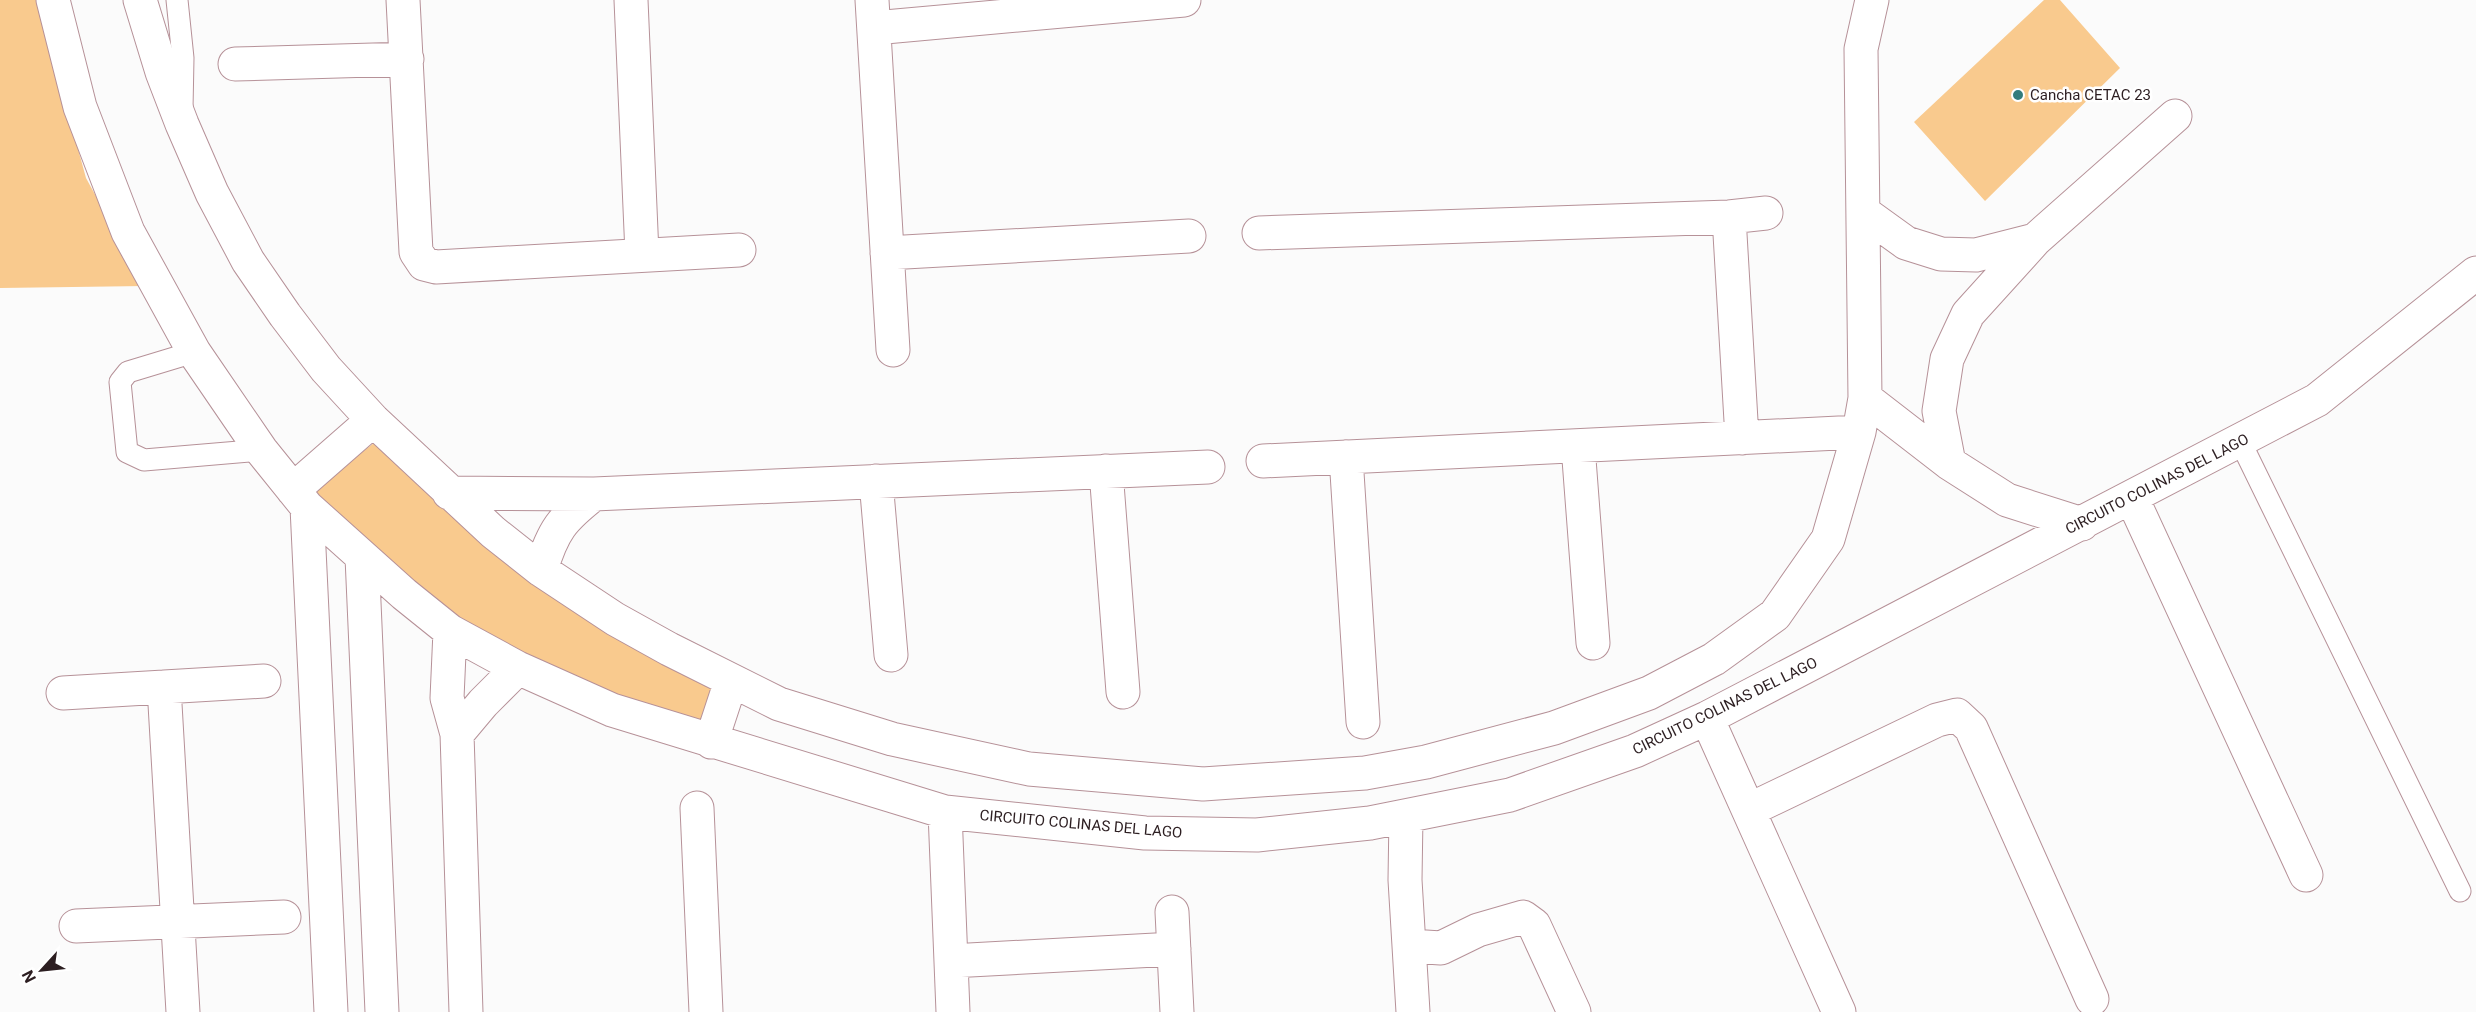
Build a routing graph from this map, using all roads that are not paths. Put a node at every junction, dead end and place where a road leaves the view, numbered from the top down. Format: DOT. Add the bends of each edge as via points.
graph roads {
  1 [pos="53,0"];
  2 [pos="140,0"];
  3 [pos="177,0"];
  4 [pos="403,0"];
  5 [pos="631,0"];
  6 [pos="1184,0"];
  7 [pos="1872,0"];
  8 [pos="873,14"];
  9 [pos="407,59"];
  10 [pos="235,64"];
  11 [pos="2175,116"];
  12 [pos="182,124"];
  13 [pos="1863,212"];
  14 [pos="1766,213"];
  15 [pos="1729,217"];
  16 [pos="1259,233"];
  17 [pos="1190,236"];
  18 [pos="2035,240"];
  19 [pos="739,250"];
  20 [pos="887,253"];
  21 [pos="642,254"];
  22 [pos="2476,273"];
  23 [pos="893,350"];
  24 [pos="194,352"];
  25 [pos="1865,398"];
  26 [pos="373,420"];
  27 [pos="1859,432"];
  28 [pos="1742,438"];
  29 [pos="2240,441"];
  30 [pos="1578,446"];
  31 [pos="261,450"];
  32 [pos="1346,457"];
  33 [pos="1263,460"];
  34 [pos="1948,463"];
  35 [pos="1208,467"];
  36 [pos="1106,471"];
  37 [pos="876,481"];
  38 [pos="449,493"];
  39 [pos="594,494"];
  40 [pos="2132,498"];
  41 [pos="300,499"];
  42 [pos="2082,524"];
  43 [pos="362,557"];
  44 [pos="542,570"];
  45 [pos="450,631"];
  46 [pos="1593,643"];
  47 [pos="891,655"];
  48 [pos="518,668"];
  49 [pos="264,681"];
  50 [pos="731,681"];
  51 [pos="164,687"];
  52 [pos="1123,692"];
  53 [pos="63,693"];
  54 [pos="1707,718"];
  55 [pos="1363,722"];
  56 [pos="457,734"];
  57 [pos="711,742"];
  58 [pos="1365,773"];
  59 [pos="698,808"];
  60 [pos="1749,810"];
  61 [pos="945,812"];
  62 [pos="1406,816"];
  63 [pos="1370,823"];
  64 [pos="2306,875"];
  65 [pos="2460,891"];
  66 [pos="1172,912"];
  67 [pos="284,917"];
  68 [pos="176,922"];
  69 [pos="76,926"];
  70 [pos="1410,946"];
  71 [pos="1174,949"];
  72 [pos="951,961"];
  73 [pos="2092,999"];
  74 [pos="183,1012"];
  75 [pos="331,1012"];
  76 [pos="382,1012"];
  77 [pos="466,1012"];
  78 [pos="706,1012"];
  79 [pos="953,1012"];
  80 [pos="1177,1012"];
  81 [pos="1413,1012"];
  82 [pos="1574,1012"];
  83 [pos="1839,1012"];
  1 -- 24 [label="street, CIRCUITO COLINAS DEL LAGO" via="80,106 103,170 128,232"];
  2 -- 12 [label="street"];
  3 -- 12 [label="lane" via="183,58"];
  4 -- 9 [label="street"];
  5 -- 21 [label="street"];
  6 -- 8 [label="street"];
  7 -- 13 [label="street" via="1861,49"];
  8 -- 20 [label="street"];
  9 -- 10 [label="street"];
  9 -- 21 [label="street" via="416,252 424,264 436,267"];
  11 -- 18 [label="street"];
  12 -- 26 [label="street" via="248,261 326,369"];
  13 -- 18 [label="street" via="1906,243 1941,254 1976,255"];
  13 -- 25 [label="street"];
  14 -- 15 [label="street"];
  15 -- 16 [label="street"];
  15 -- 28 [label="street"];
  17 -- 20 [label="street"];
  18 -- 34 [label="street" via="1968,314 1947,359 1939,411"];
  19 -- 21 [label="street"];
  20 -- 23 [label="street"];
  22 -- 29 [label="street, CIRCUITO COLINAS DEL LAGO" via="2317,400"];
  24 -- 31 [label="street, CIRCUITO COLINAS DEL LAGO"];
  24 -- 31 [label="lane" via="128,372 123,377 120,382 127,452 144,460"];
  25 -- 27 [label="street"];
  25 -- 34 [label="street"];
  26 -- 38 [label="street"];
  26 -- 41 [label="street"];
  27 -- 28 [label="street"];
  27 -- 58 [label="street" via="1828,539 1775,615 1714,659 1649,693 1554,728 1426,762"];
  28 -- 30 [label="street"];
  29 -- 40 [label="street, CIRCUITO COLINAS DEL LAGO"];
  29 -- 65 [label="lane"];
  30 -- 32 [label="street"];
  30 -- 46 [label="street"];
  31 -- 41 [label="street, CIRCUITO COLINAS DEL LAGO"];
  32 -- 33 [label="street"];
  32 -- 55 [label="street"];
  34 -- 42 [label="street" via="2007,500"];
  35 -- 36 [label="street"];
  36 -- 37 [label="street"];
  36 -- 52 [label="street"];
  37 -- 39 [label="street"];
  37 -- 47 [label="street"];
  38 -- 39 [label="street"];
  38 -- 44 [label="street"];
  39 -- 44 [label="street" via="557,528"];
  40 -- 42 [label="street, CIRCUITO COLINAS DEL LAGO"];
  40 -- 64 [label="street"];
  41 -- 43 [label="street, CIRCUITO COLINAS DEL LAGO"];
  41 -- 75 [label="street"];
  42 -- 54 [label="street, CIRCUITO COLINAS DEL LAGO"];
  43 -- 45 [label="street, CIRCUITO COLINAS DEL LAGO"];
  43 -- 76 [label="street"];
  44 -- 50 [label="street" via="615,619"];
  45 -- 48 [label="street, CIRCUITO COLINAS DEL LAGO"];
  45 -- 56 [label="street" via="447,699"];
  48 -- 56 [label="street"];
  48 -- 57 [label="street, CIRCUITO COLINAS DEL LAGO" via="612,710"];
  49 -- 51 [label="street"];
  50 -- 57 [label="street"];
  50 -- 58 [label="street" via="779,704 892,738 1029,769 1203,784"];
  51 -- 53 [label="street"];
  51 -- 68 [label="street"];
  54 -- 60 [label="street"];
  54 -- 62 [label="street, CIRCUITO COLINAS DEL LAGO" via="1635,751 1510,795"];
  56 -- 77 [label="street"];
  57 -- 61 [label="street, CIRCUITO COLINAS DEL LAGO"];
  58 -- 63 [label="street"];
  59 -- 78 [label="street"];
  60 -- 73 [label="street" via="1937,720 1957,715 1971,728"];
  60 -- 83 [label="street"];
  61 -- 63 [label="street, CIRCUITO COLINAS DEL LAGO" via="1156,833 1257,835"];
  61 -- 72 [label="street"];
  62 -- 63 [label="street, CIRCUITO COLINAS DEL LAGO"];
  62 -- 70 [label="street"];
  66 -- 71 [label="street"];
  67 -- 68 [label="street"];
  68 -- 69 [label="street"];
  68 -- 74 [label="street"];
  70 -- 81 [label="street"];
  70 -- 82 [label="street" via="1441,948 1478,930 1523,917 1534,925"];
  71 -- 72 [label="street"];
  71 -- 80 [label="street"];
  72 -- 79 [label="street"];
}
